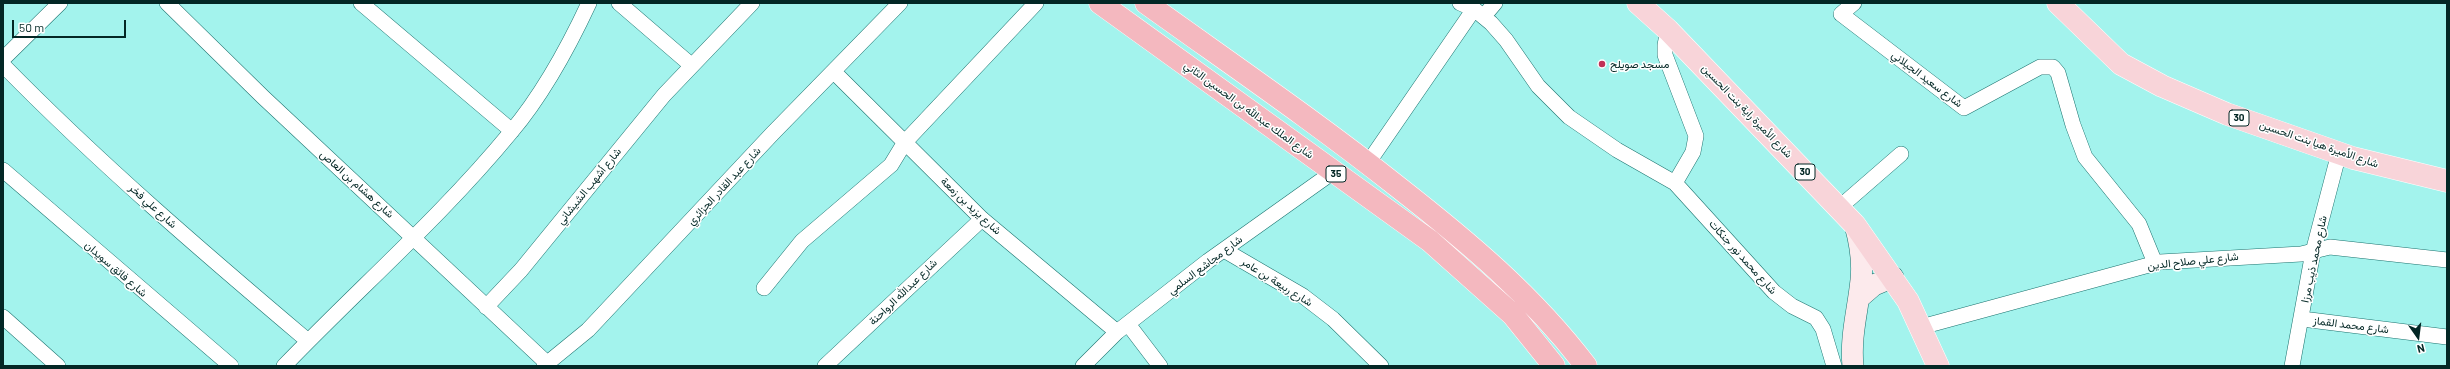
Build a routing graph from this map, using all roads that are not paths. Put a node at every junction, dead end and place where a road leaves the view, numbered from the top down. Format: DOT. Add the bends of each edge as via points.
graph roads {
  1 [pos="60,3"];
  2 [pos="167,3"];
  3 [pos="361,3"];
  4 [pos="589,3"];
  5 [pos="619,3"];
  6 [pos="752,3"];
  7 [pos="900,3"];
  8 [pos="1036,3"];
  9 [pos="1100,3"];
  10 [pos="1146,3"];
  11 [pos="1460,3"];
  12 [pos="1495,3"];
  13 [pos="1638,3"];
  14 [pos="1854,3"];
  15 [pos="2058,3"];
  16 [pos="1479,12"];
  17 [pos="1668,30"];
  18 [pos="3,59"];
  19 [pos="3,65"];
  20 [pos="691,65"];
  21 [pos="834,72"];
  22 [pos="512,131"];
  23 [pos="905,142"];
  24 [pos="2339,153"];
  25 [pos="1901,154"];
  26 [pos="1368,162"];
  27 [pos="3,170"];
  28 [pos="1333,172"];
  29 [pos="2447,181"];
  30 [pos="1675,183"];
  31 [pos="1840,207"];
  32 [pos="982,219"];
  33 [pos="1855,225"];
  34 [pos="415,237"];
  35 [pos="1224,250"];
  36 [pos="2313,252"];
  37 [pos="2447,260"];
  38 [pos="2155,263"];
  39 [pos="1892,277"];
  40 [pos="764,288"];
  41 [pos="1859,298"];
  42 [pos="486,307"];
  43 [pos="3,317"];
  44 [pos="2302,319"];
  45 [pos="1921,327"];
  46 [pos="1122,328"];
  47 [pos="2447,337"];
  48 [pos="308,341"];
  49 [pos="547,365"];
  50 [pos="58,366"];
  51 [pos="231,366"];
  52 [pos="284,366"];
  53 [pos="826,366"];
  54 [pos="1083,366"];
  55 [pos="1160,366"];
  56 [pos="1381,366"];
  57 [pos="1554,366"];
  58 [pos="1586,366"];
  59 [pos="1834,366"];
  60 [pos="1853,366"];
  61 [pos="1938,366"];
  62 [pos="2292,366"];
  1 -- 18 [label="street"];
  2 -- 34 [label="street, شارع هشام بن العاص" via="269,103"];
  3 -- 22 [label="street"];
  4 -- 22 [label="street" via="559,61"];
  5 -- 20 [label="street"];
  6 -- 20 [label="street, شارع أشهب الشيشاني"];
  7 -- 21 [label="street, شارع عبد القادر الجزائري"];
  8 -- 23 [label="street"];
  9 -- 28 [label="highway, شارع الملك عبدالله بن الحسين الثاني / 35" via="1199,72"];
  10 -- 26 [label="highway, 35"];
  11 -- 16 [label="street, شارع محمد نور جنكات"];
  12 -- 16 [label="street"];
  13 -- 17 [label="main road, شارع الأميرة راية بنت الحسين / 30"];
  14 -- 38 [label="street, شارع سعيد الجيلاني" via="1841,14 1964,108 2040,67 2053,67 2058,73 2072,125 2085,157 2138,224"];
  15 -- 24 [label="main road, شارع الأميرة هيا بنت الحسين / 30" via="2121,64 2139,75 2227,114"];
  16 -- 26 [label="street"];
  16 -- 30 [label="street, شارع محمد نور جنكات" via="1506,40 1538,86 1564,112 1606,143"];
  17 -- 30 [label="street" via="1665,55 1696,136 1693,152"];
  17 -- 31 [label="main road, شارع الأميرة راية بنت الحسين / 30"];
  19 -- 48 [label="street, شارع علي فخر" via="172,222"];
  20 -- 42 [label="street, شارع أشهب الشيشاني" via="596,176 521,270"];
  21 -- 23 [label="street, شارع يزيد بن زمعة"];
  21 -- 49 [label="street, شارع عبد القادر الجزائري" via="772,134 599,320"];
  22 -- 34 [label="street"];
  23 -- 32 [label="street, شارع يزيد بن زمعة"];
  23 -- 40 [label="street" via="891,165 802,241"];
  24 -- 29 [label="main road, شارع الأميرة هيا بنت الحسين / 30"];
  24 -- 36 [label="street, شارع محمد ذيب مرزا"];
  25 -- 31 [label="street"];
  26 -- 58 [label="highway, 35" via="1482,255 1545,317"];
  27 -- 51 [label="street, شارع فائق سويدان"];
  28 -- 35 [label="street, شارع مجاشع السلمي"];
  28 -- 57 [label="highway, شارع الملك عبدالله بن الحسين الثاني / 35" via="1430,241 1467,272 1513,315"];
  30 -- 59 [label="street, شارع محمد نور جنكات" via="1774,292 1792,306 1816,318 1823,329"];
  31 -- 33 [label="main road, شارع الأميرة راية بنت الحسين / 30"];
  32 -- 46 [label="street, شارع يزيد بن زمعة"];
  32 -- 53 [label="street, شارع عبدالله الرواحنة"];
  33 -- 39 [label="main road, شارع الأميرة راية بنت الحسين / 30"];
  33 -- 41 [label="street" via="1862,261"];
  34 -- 42 [label="street, شارع هشام بن العاص"];
  34 -- 48 [label="street"];
  35 -- 46 [label="street, شارع مجاشع السلمي"];
  35 -- 56 [label="street, شارع ربيعة بن عامر" via="1303,296 1332,319"];
  36 -- 37 [label="street, شارع علي صلاح الدين" via="2330,247"];
  36 -- 38 [label="street, شارع علي صلاح الدين"];
  36 -- 44 [label="street, شارع محمد ذيب مرزا"];
  38 -- 45 [label="street, شارع علي صلاح الدين"];
  39 -- 41 [label="street" via="1874,285"];
  39 -- 45 [label="main road, شارع الأميرة راية بنت الحسين / 30"];
  41 -- 60 [label="street" via="1853,329"];
  42 -- 49 [label="street, شارع هشام بن العاص"];
  43 -- 50 [label="street"];
  44 -- 47 [label="street, شارع محمد القماز"];
  44 -- 62 [label="street, شارع محمد ذيب مرزا"];
  45 -- 61 [label="main road, شارع الأميرة راية بنت الحسين / 30"];
  46 -- 54 [label="street, شارع مجاشع السلمي"];
  46 -- 55 [label="street, شارع يزيد بن زمعة"];
  48 -- 52 [label="street"];
}
